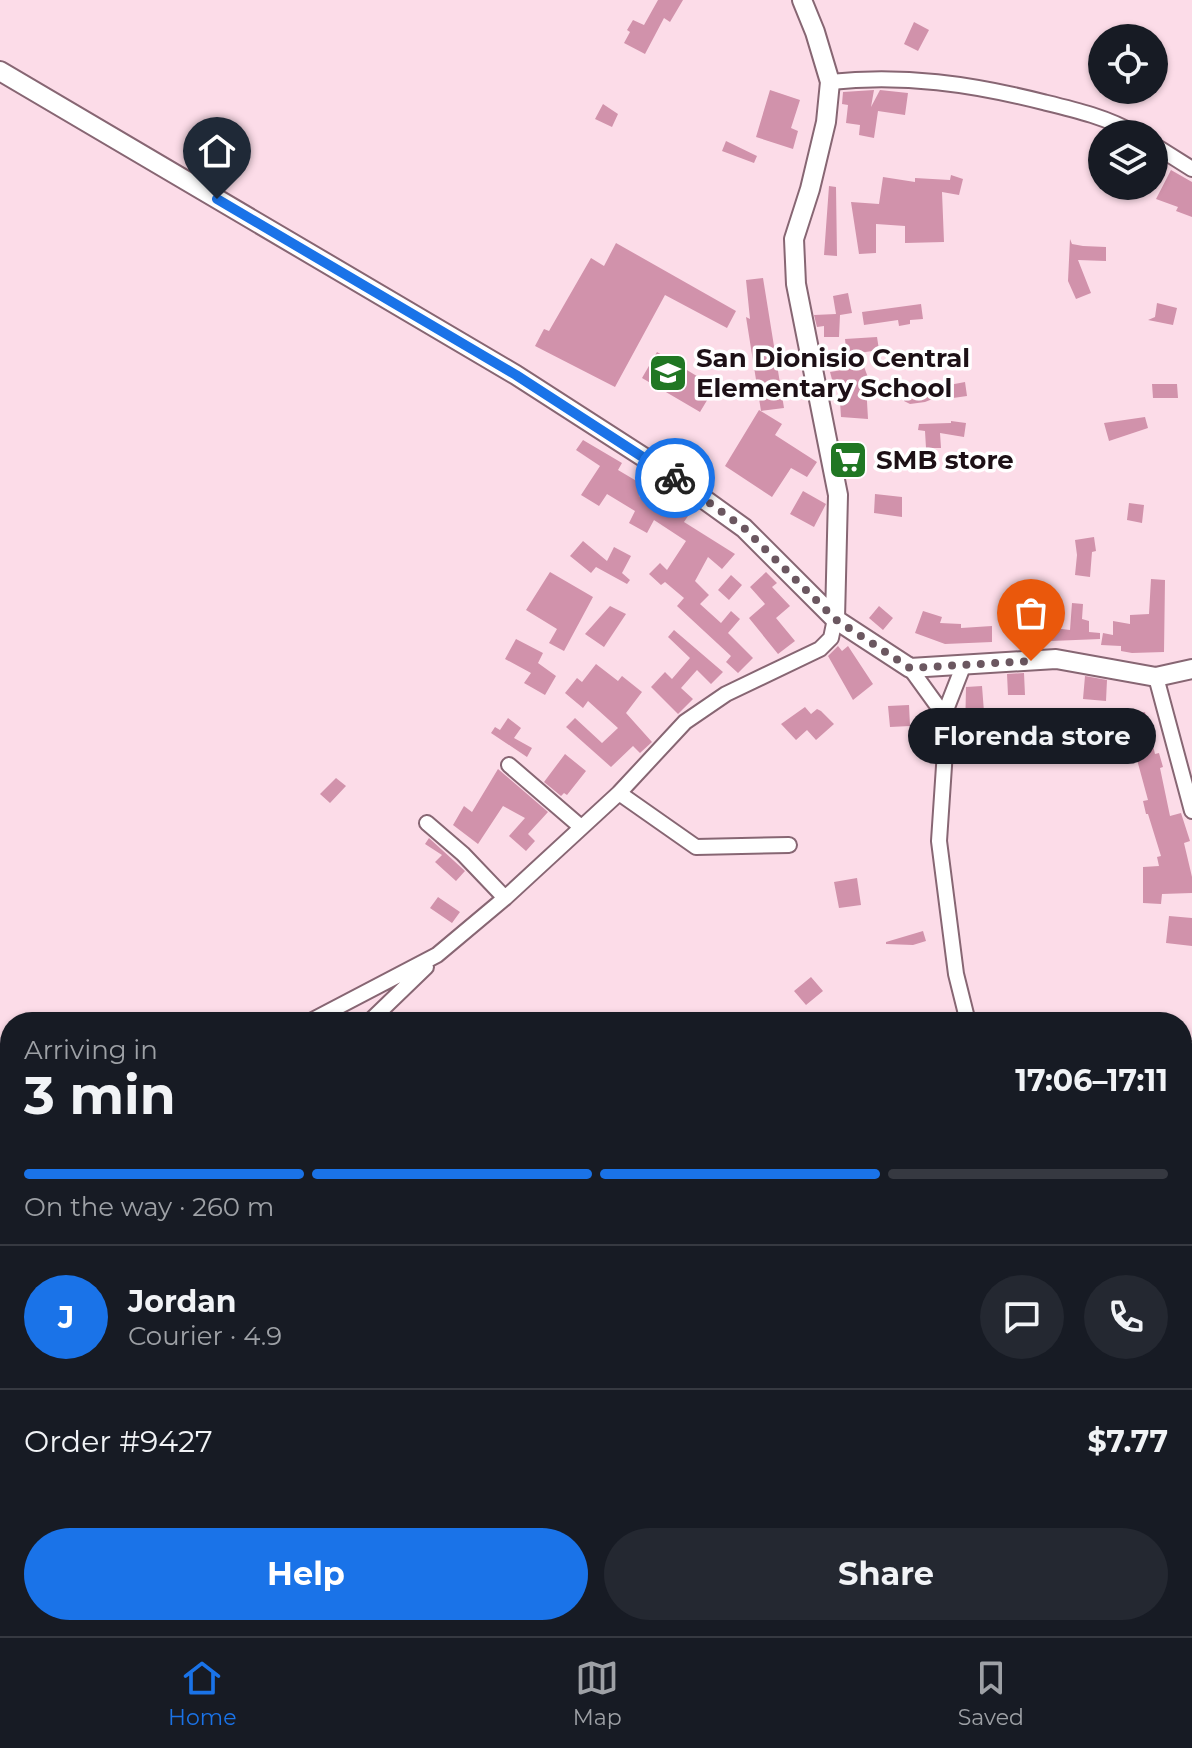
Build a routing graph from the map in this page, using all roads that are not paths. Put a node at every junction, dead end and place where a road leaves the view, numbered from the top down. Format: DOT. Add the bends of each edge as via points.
graph roads {
  1 [pos="802,0"];
  2 [pos="0,71"];
  3 [pos="830,82"];
  4 [pos="1110,120"];
  5 [pos="1168,154"];
  6 [pos="1192,169"];
  7 [pos="835,619"];
  8 [pos="964,664"];
  9 [pos="910,668"];
  10 [pos="1192,669"];
  11 [pos="1156,677"];
  12 [pos="944,715"];
  13 [pos="509,765"];
  14 [pos="619,793"];
  15 [pos="1192,811"];
  16 [pos="427,823"];
  17 [pos="581,827"];
  18 [pos="789,845"];
  19 [pos="505,898"];
  20 [pos="437,955"];
  21 [pos="328,1012"];
  22 [pos="379,1012"];
  23 [pos="966,1012"];
  1 -- 3 [label="main road"];
  2 -- 7 [label="main road" via="516,375 662,469 744,528"];
  3 -- 4 [label="street" via="875,77 957,83"];
  3 -- 7 [label="main road" via="823,135 794,239 796,284 838,495"];
  5 -- 6 [label="street"];
  7 -- 9 [label="main road"];
  7 -- 14 [label="street" via="831,638 820,649 726,694 685,722"];
  8 -- 9 [label="main road"];
  8 -- 11 [label="main road" via="1056,659"];
  8 -- 12 [label="street"];
  9 -- 12 [label="street"];
  10 -- 11 [label="main road"];
  11 -- 15 [label="street"];
  12 -- 23 [label="street" via="939,841"];
  13 -- 17 [label="street"];
  14 -- 17 [label="street"];
  14 -- 18 [label="street" via="696,847"];
  16 -- 19 [label="street"];
  17 -- 19 [label="street"];
  19 -- 20 [label="street"];
  20 -- 21 [label="street"];
  20 -- 22 [label="street"];
}
